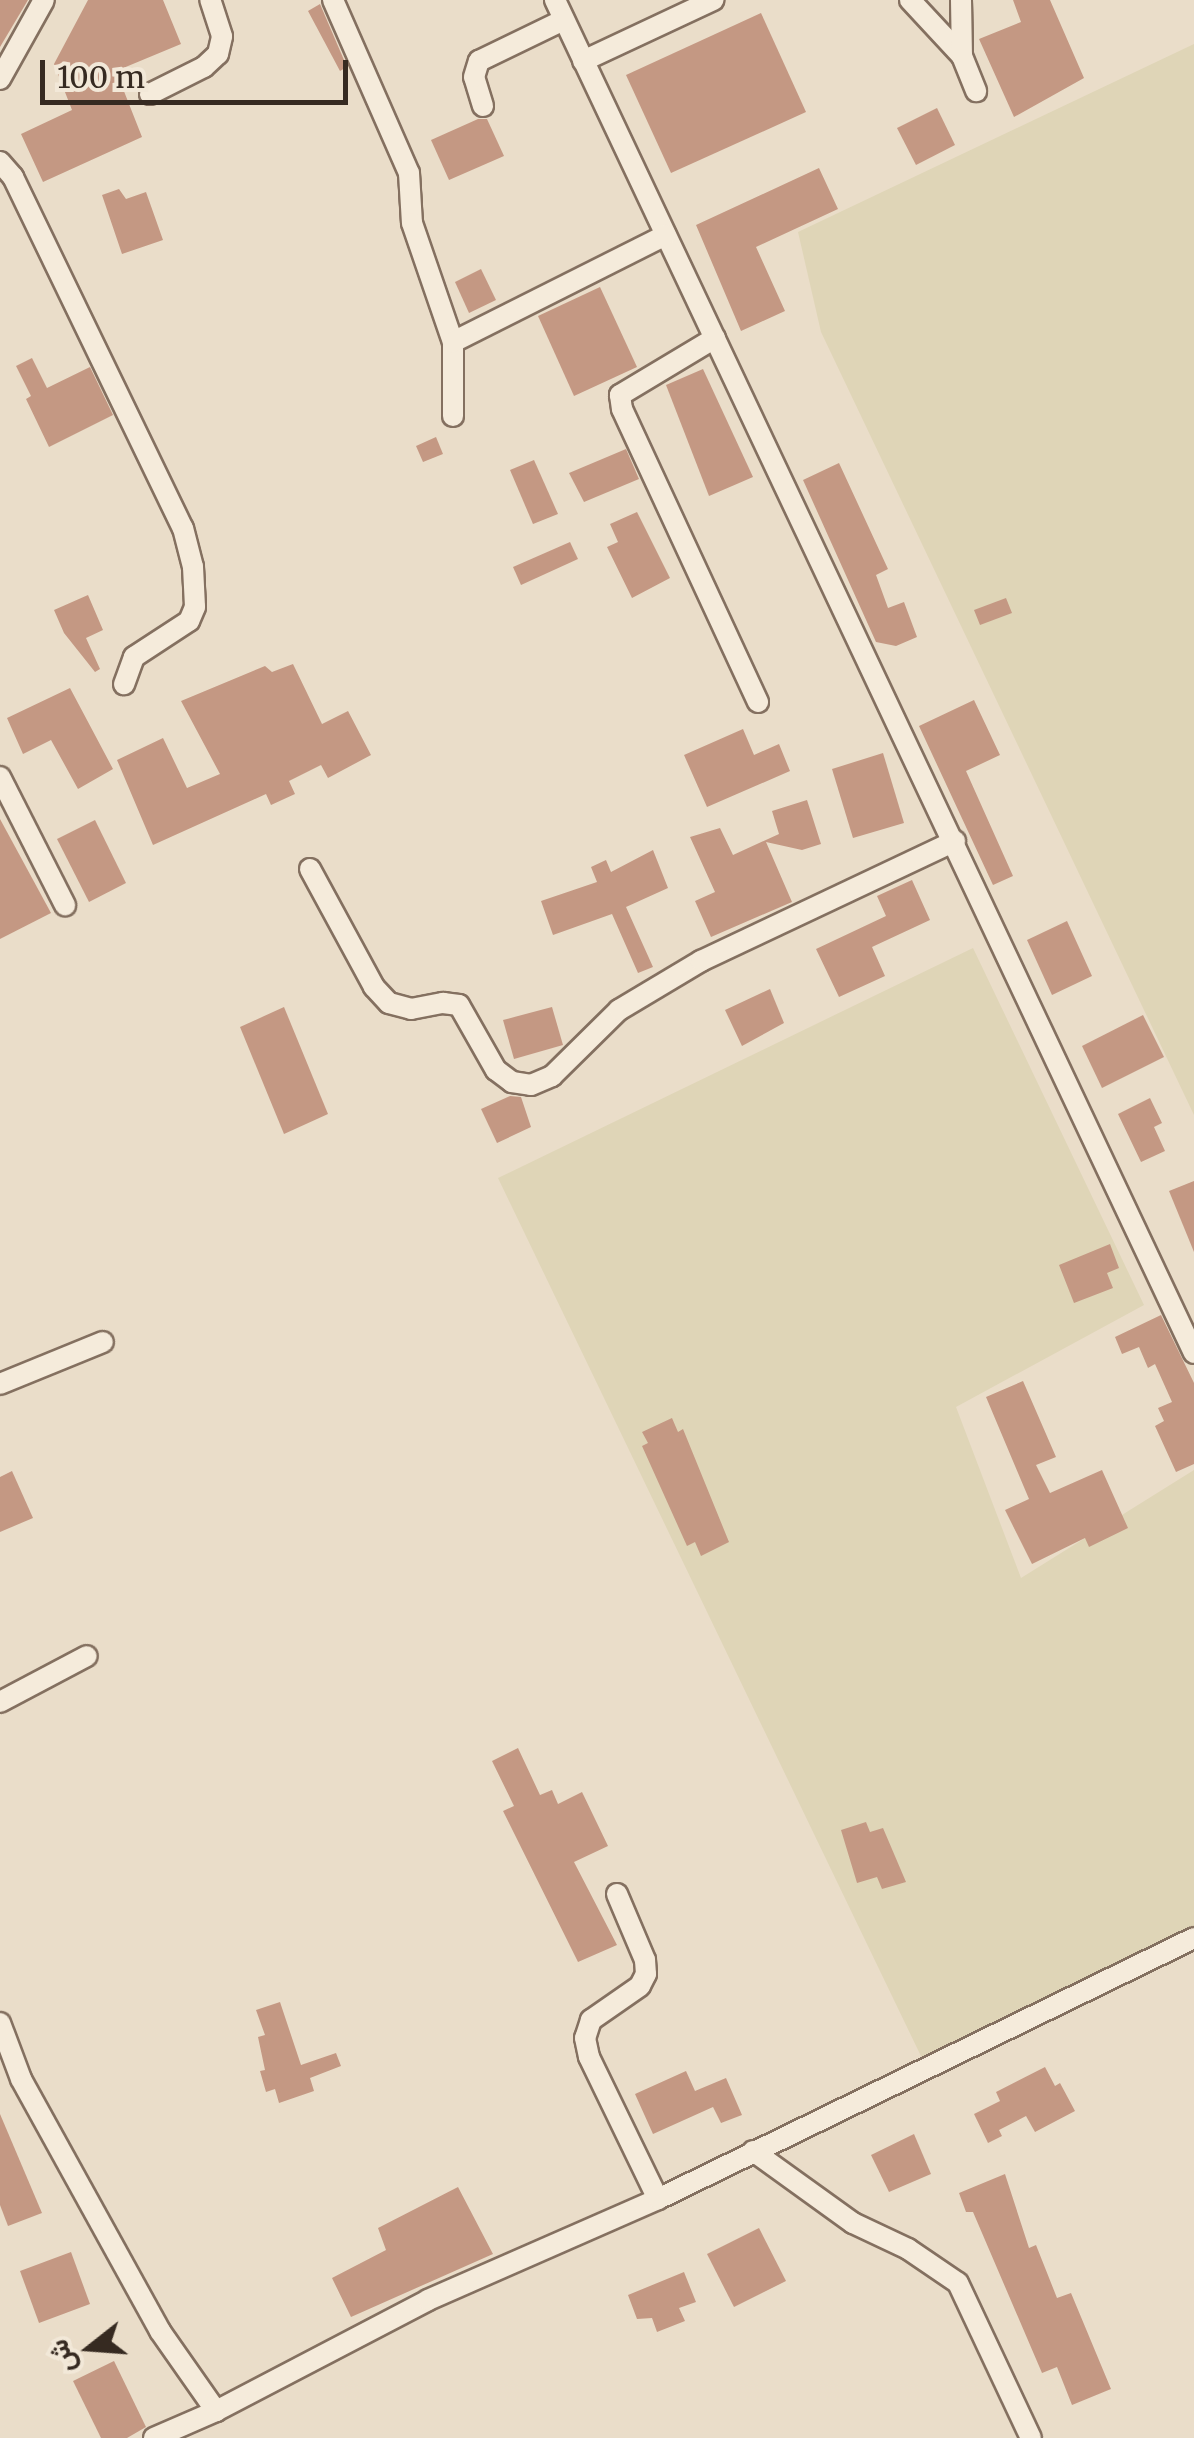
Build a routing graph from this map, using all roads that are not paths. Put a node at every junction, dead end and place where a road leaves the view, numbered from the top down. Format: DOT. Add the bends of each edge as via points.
graph roads {
  1 [pos="44,0"];
  2 [pos="210,0"];
  3 [pos="332,0"];
  4 [pos="554,0"];
  5 [pos="713,0"];
  6 [pos="910,0"];
  7 [pos="961,0"];
  8 [pos="564,20"];
  9 [pos="962,56"];
  10 [pos="583,62"];
  11 [pos="1,75"];
  12 [pos="976,91"];
  13 [pos="150,94"];
  14 [pos="483,106"];
  15 [pos="0,162"];
  16 [pos="666,234"];
  17 [pos="715,338"];
  18 [pos="454,342"];
  19 [pos="453,416"];
  20 [pos="124,684"];
  21 [pos="758,702"];
  22 [pos="0,777"];
  23 [pos="954,841"];
  24 [pos="310,869"];
  25 [pos="65,905"];
  26 [pos="103,1342"];
  27 [pos="1194,1353"];
  28 [pos="0,1384"];
  29 [pos="87,1656"];
  30 [pos="0,1702"];
  31 [pos="617,1894"];
  32 [pos="1194,1938"];
  33 [pos="0,2024"];
  34 [pos="753,2151"];
  35 [pos="658,2199"];
  36 [pos="216,2411"];
  37 [pos="154,2438"];
  38 [pos="1030,2438"];
  1 -- 11 [label="street"];
  2 -- 13 [label="street" via="222,36 218,54"];
  3 -- 18 [label="street" via="409,173 412,223"];
  4 -- 8 [label="street"];
  5 -- 10 [label="street"];
  6 -- 9 [label="street"];
  7 -- 9 [label="street"];
  8 -- 10 [label="street"];
  8 -- 14 [label="street" via="479,61 474,76"];
  9 -- 12 [label="street"];
  10 -- 16 [label="street"];
  15 -- 20 [label="street" via="182,528 194,567 189,621 134,657"];
  16 -- 17 [label="street"];
  16 -- 18 [label="street"];
  17 -- 21 [label="street" via="620,396"];
  17 -- 23 [label="street"];
  18 -- 19 [label="street"];
  22 -- 25 [label="street"];
  23 -- 24 [label="street" via="701,961 619,1010 552,1076 531,1085 496,1070 459,1006 411,1009 389,1003"];
  23 -- 27 [label="street"];
  26 -- 28 [label="street"];
  29 -- 30 [label="street"];
  31 -- 35 [label="street" via="646,1974 640,1986 591,2020 585,2038"];
  32 -- 34 [label="street"];
  33 -- 36 [label="street" via="21,2078 160,2331"];
  34 -- 35 [label="street"];
  34 -- 38 [label="street" via="853,2223 958,2283"];
  35 -- 36 [label="street" via="428,2300"];
  36 -- 37 [label="street"];
}
